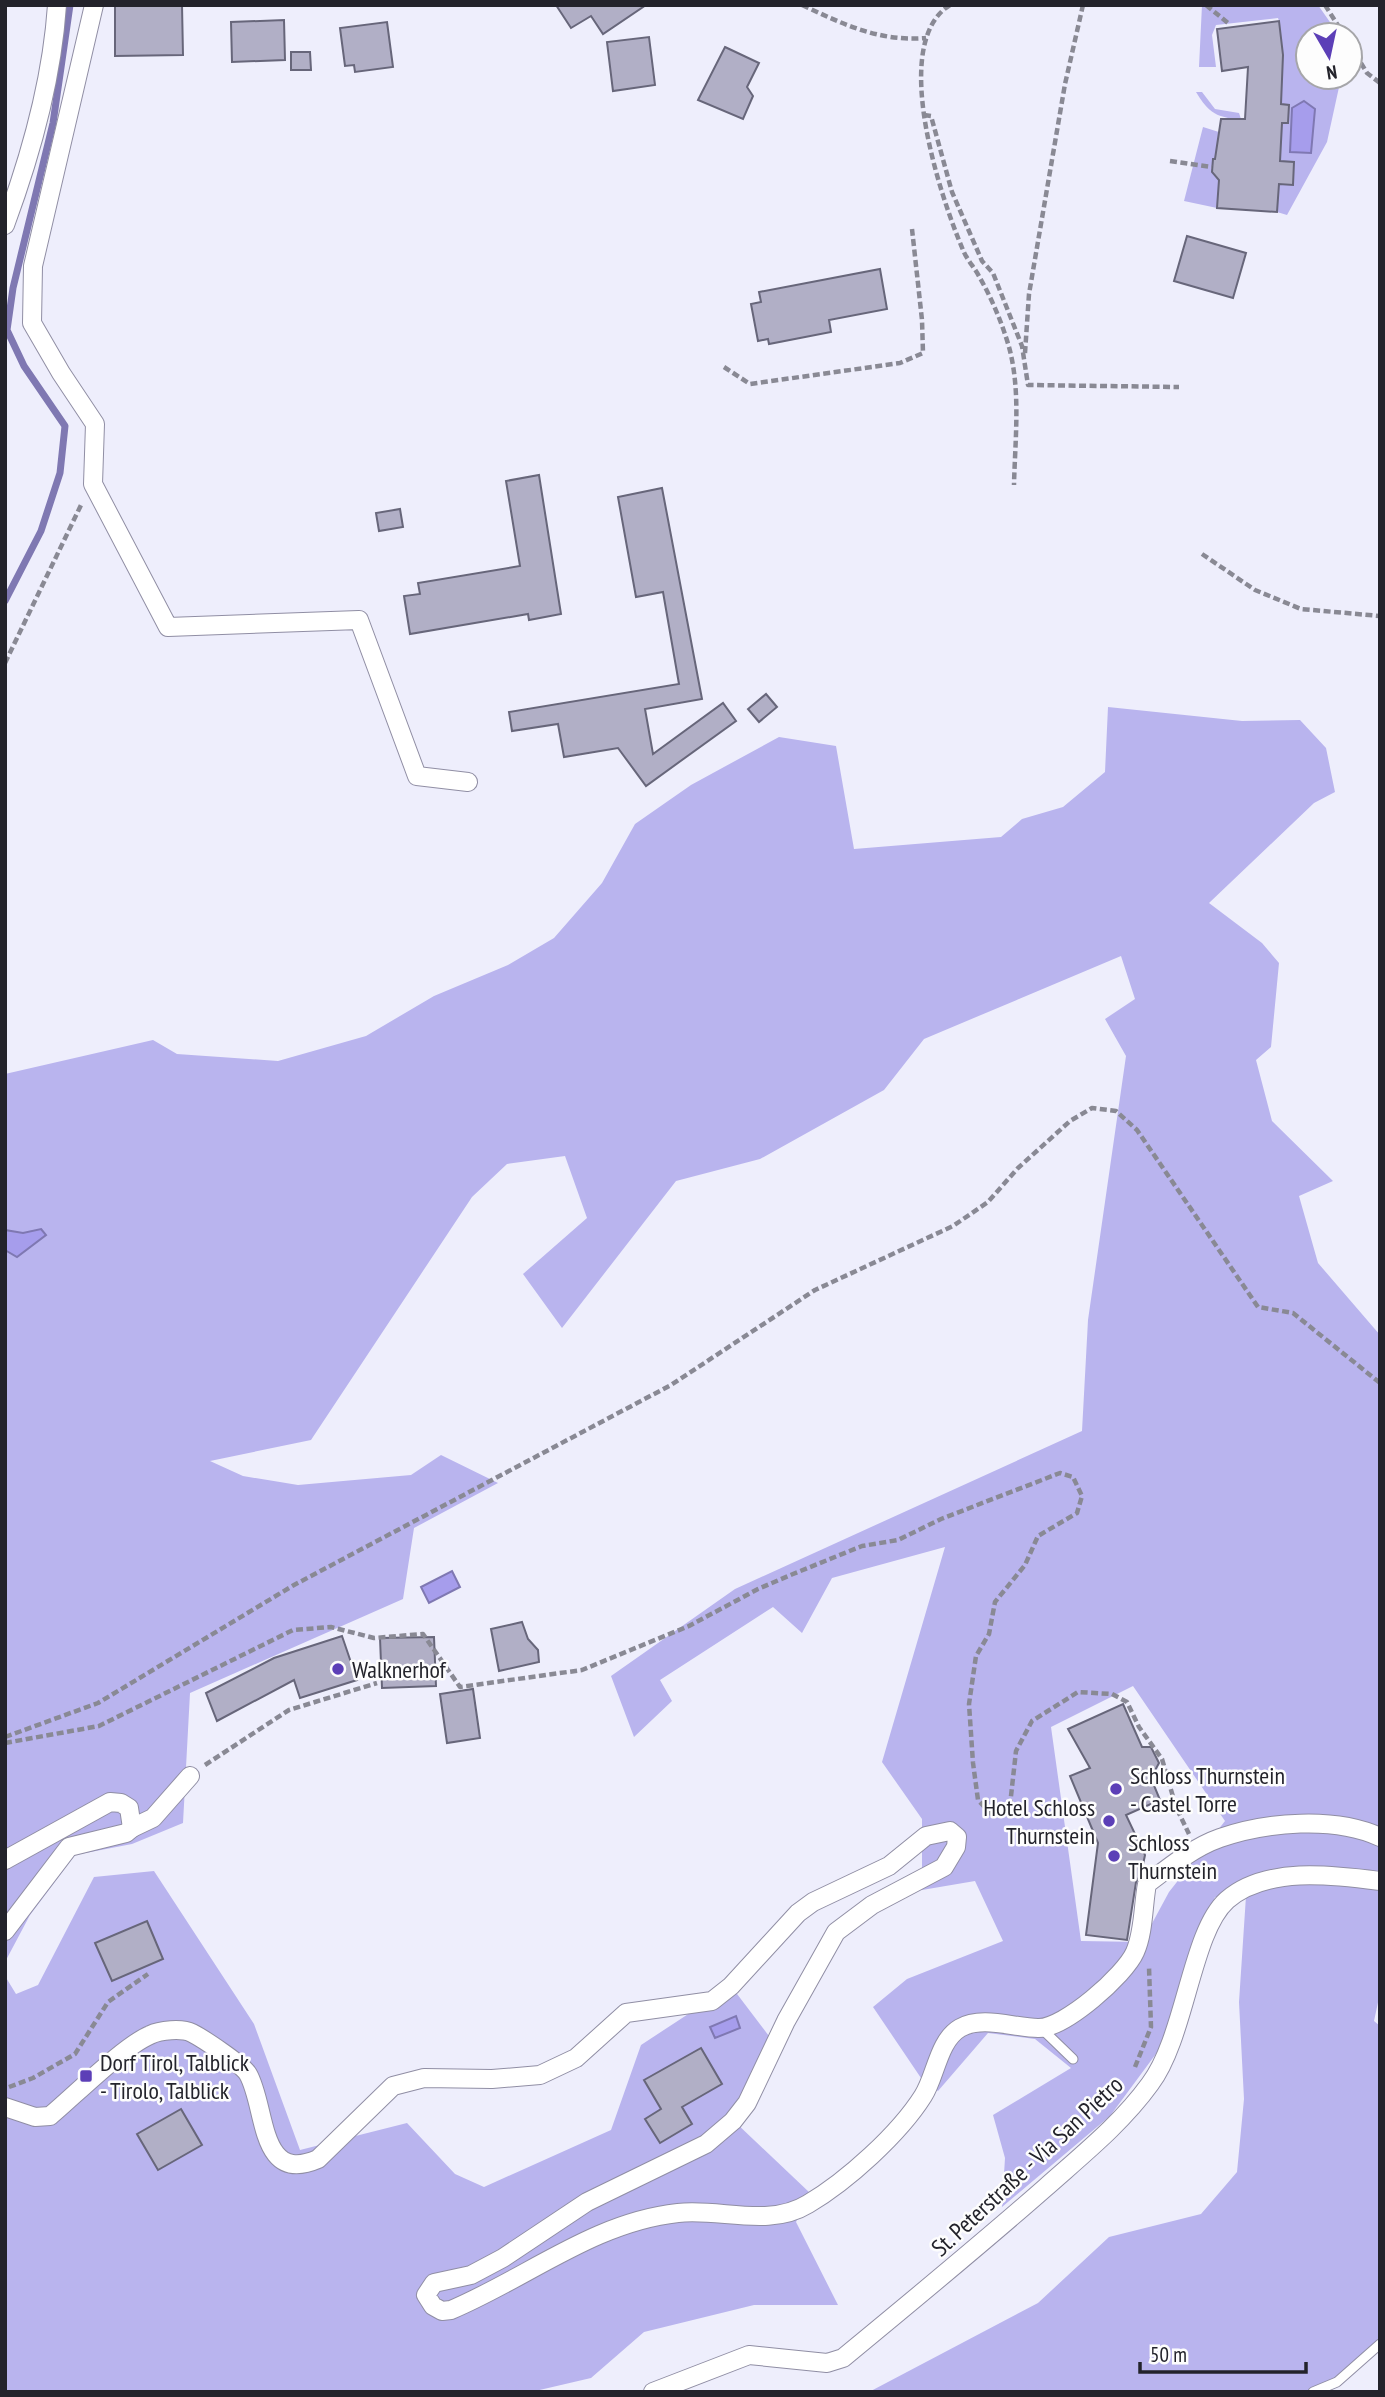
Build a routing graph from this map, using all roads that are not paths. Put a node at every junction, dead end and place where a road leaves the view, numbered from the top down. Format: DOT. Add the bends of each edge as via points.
graph roads {
  1 [pos="57,5"];
  2 [pos="94,5"];
  3 [pos="5,225"];
  4 [pos="468,782"];
  5 [pos="190,1776"];
  6 [pos="132,1828"];
  7 [pos="1380,1837"];
  8 [pos="5,1860"];
  9 [pos="1380,1881"];
  10 [pos="5,1931"];
  11 [pos="1042,2029"];
  12 [pos="1073,2059"];
  13 [pos="5,2107"];
  14 [pos="1380,2344"];
  15 [pos="653,2392"];
  16 [pos="1313,2392"];
  1 -- 3 [label="street" via="54,50 21,183"];
  2 -- 4 [label="street" via="33,266 33,323 95,424 93,484 168,627 359,620 417,776"];
  5 -- 6 [label="street" via="153,1818"];
  6 -- 8 [label="street" via="129,1808 110,1802"];
  6 -- 10 [label="street" via="119,1836 69,1847"];
  7 -- 11 [label="street" via="1338,1825 1292,1825 1218,1838 1196,1850 1147,1884 1136,1951 1123,1969 1066,2019"];
  9 -- 15 [label="street, St. Peterstraße - Via San Pietro" via="1292,1877 1254,1885 1225,1902 1209,1928 1166,2059 1125,2115 843,2358 827,2363 749,2356"];
  11 -- 12 [label="lane"];
  11 -- 13 [label="street" via="988,2023 957,2029 911,2114 827,2192 805,2206 761,2216 694,2211 654,2216 606,2231 442,2311 426,2295 434,2283 471,2275 503,2258 587,2202 706,2144 733,2121 747,2103 836,1932 872,1905 944,1867 957,1837 950,1831 926,1836 889,1866 813,1902 712,2001 626,2012 576,2058 540,2075 424,2078 393,2086 318,2159 303,2166 276,2157 247,2071 190,2032 150,2034 50,2116"];
  14 -- 16 [label="lane" via="1337,2382"];
}
